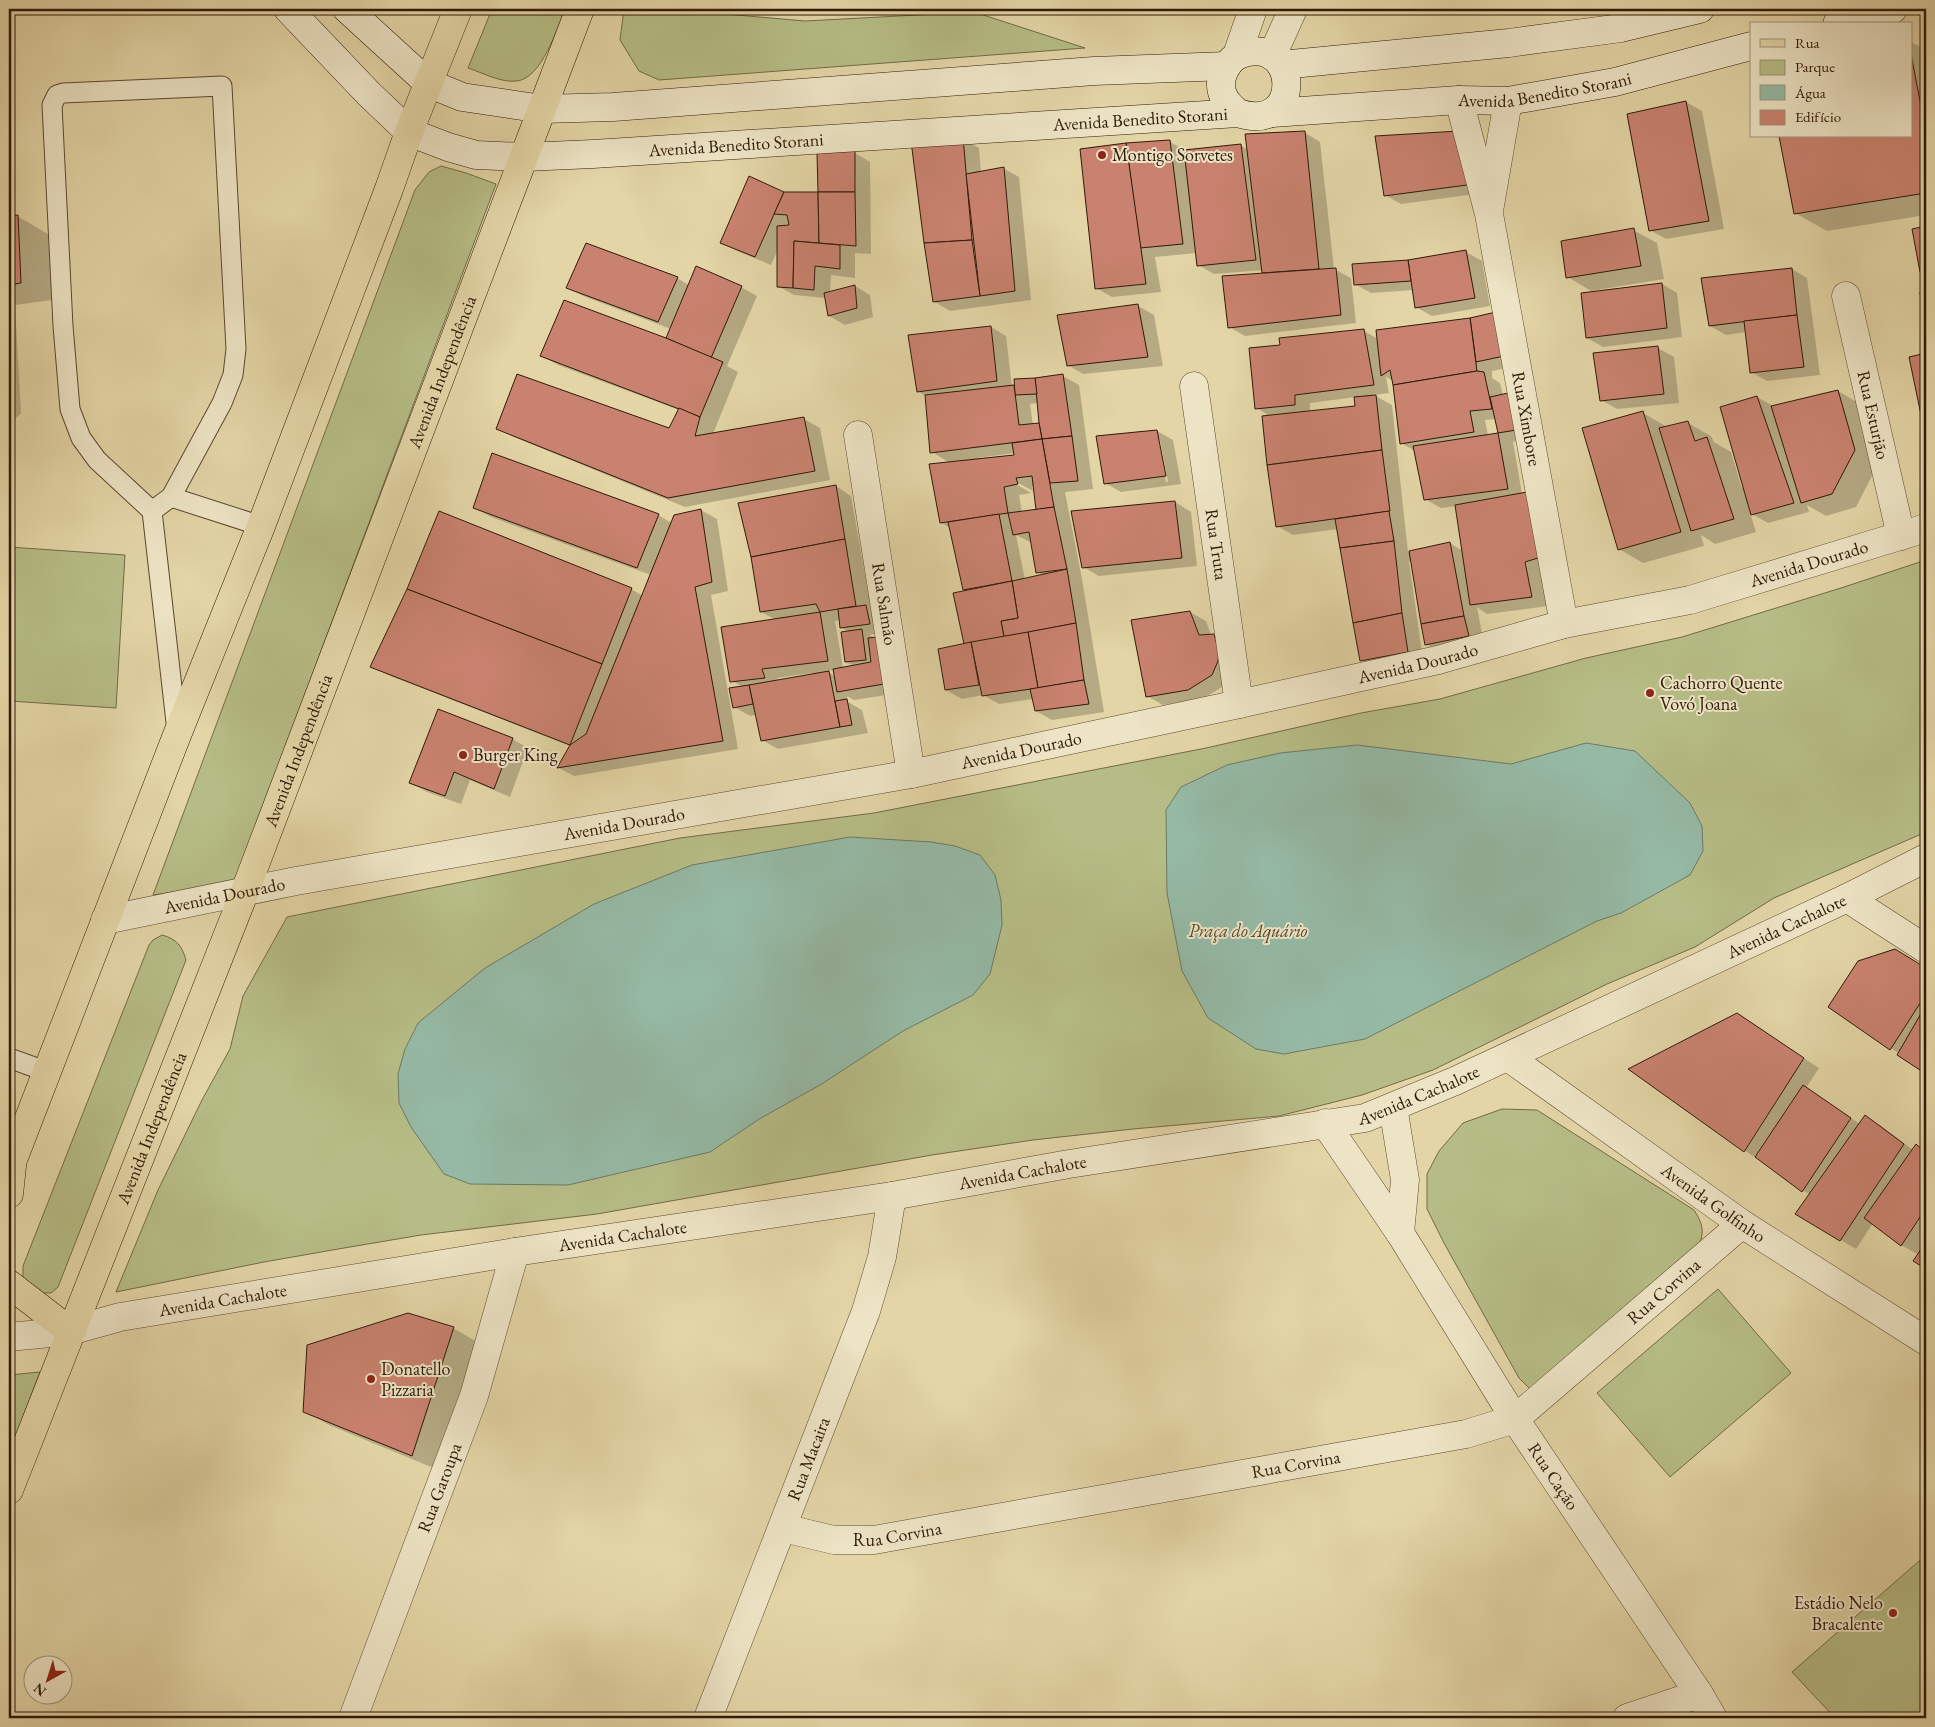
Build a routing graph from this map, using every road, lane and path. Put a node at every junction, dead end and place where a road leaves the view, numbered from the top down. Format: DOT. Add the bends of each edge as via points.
graph roads {
  1 [pos="288,9"];
  2 [pos="346,9"];
  3 [pos="458,9"];
  4 [pos="580,9"];
  5 [pos="1253,9"];
  6 [pos="1293,9"];
  7 [pos="1700,9"];
  8 [pos="1893,9"];
  9 [pos="1844,22"];
  10 [pos="1750,46"];
  11 [pos="1232,60"];
  12 [pos="1277,60"];
  13 [pos="428,83"];
  14 [pos="1459,100"];
  15 [pos="1508,100"];
  16 [pos="542,109"];
  17 [pos="1272,112"];
  18 [pos="1238,113"];
  19 [pos="409,132"];
  20 [pos="524,157"];
  21 [pos="1489,214"];
  22 [pos="1846,296"];
  23 [pos="1194,386"];
  24 [pos="858,434"];
  25 [pos="171,497"];
  26 [pos="152,511"];
  27 [pos="261,526"];
  28 [pos="1914,532"];
  29 [pos="1564,624"];
  30 [pos="1239,704"];
  31 [pos="177,735"];
  32 [pos="911,774"];
  33 [pos="1926,858"];
  34 [pos="245,891"];
  35 [pos="1846,898"];
  36 [pos="105,920"];
  37 [pos="1926,949"];
  38 [pos="1508,1057"];
  39 [pos="9,1058"];
  40 [pos="46,1072"];
  41 [pos="1393,1107"];
  42 [pos="1325,1123"];
  43 [pos="10,1162"];
  44 [pos="9,1194"];
  45 [pos="892,1196"];
  46 [pos="1742,1224"];
  47 [pos="1400,1233"];
  48 [pos="514,1252"];
  49 [pos="9,1284"];
  50 [pos="70,1331"];
  51 [pos="9,1337"];
  52 [pos="1926,1341"];
  53 [pos="1516,1419"];
  54 [pos="9,1490"];
  55 [pos="783,1528"];
  56 [pos="1699,1694"];
  57 [pos="353,1718"];
  58 [pos="708,1718"];
  59 [pos="1627,1718"];
  60 [pos="1713,1718"];
  1 -- 19 [label="street, Avenida Benedito Storani"];
  2 -- 13 [label="street"];
  3 -- 13 [label="main road"];
  4 -- 16 [label="main road, Avenida Independência"];
  5 -- 11 [label="street"];
  6 -- 12 [label="street"];
  7 -- 12 [label="street" via="1621,28 1509,43"];
  8 -- 9 [label="street"];
  10 -- 15 [label="street, Avenida Benedito Storani" via="1615,82"];
  11 -- 12 [label="street" via="1249,51 1261,51"];
  11 -- 16 [label="street" via="613,107"];
  11 -- 18 [label="street" via="1222,78 1222,92"];
  12 -- 17 [label="street" via="1288,81 1285,99"];
  13 -- 16 [label="street" via="462,97"];
  13 -- 19 [label="main road"];
  14 -- 15 [label="street, Avenida Benedito Storani"];
  14 -- 17 [label="street, Avenida Benedito Storani"];
  14 -- 21 [label="street, Rua Ximbore"];
  15 -- 21 [label="street, Rua Ximbore"];
  16 -- 20 [label="main road, Avenida Independência"];
  17 -- 18 [label="street" via="1262,117"];
  18 -- 20 [label="street, Avenida Benedito Storani"];
  19 -- 20 [label="street, Avenida Benedito Storani" via="476,155"];
  19 -- 27 [label="main road"];
  20 -- 34 [label="main road, Avenida Independência"];
  21 -- 29 [label="street, Rua Ximbore"];
  22 -- 28 [label="street, Rua Esturjão"];
  23 -- 30 [label="street, Rua Truta"];
  24 -- 32 [label="street, Rua Salmão"];
  25 -- 26 [label="lane"];
  25 -- 26 [label="lane" via="222,403 233,375 235,341 222,86 62,93 57,95 52,105 70,409 81,438 97,460"];
  25 -- 27 [label="lane"];
  26 -- 31 [label="lane"];
  27 -- 31 [label="main road"];
  28 -- 29 [label="street, Avenida Dourado" via="1690,600"];
  29 -- 30 [label="street, Avenida Dourado" via="1438,660"];
  30 -- 32 [label="street, Avenida Dourado"];
  31 -- 36 [label="main road"];
  32 -- 34 [label="street, Avenida Dourado"];
  33 -- 35 [label="street, Avenida Cachalote"];
  34 -- 36 [label="street, Avenida Dourado"];
  34 -- 50 [label="main road, Avenida Independência"];
  35 -- 37 [label="street"];
  35 -- 38 [label="street, Avenida Cachalote"];
  36 -- 40 [label="main road"];
  38 -- 41 [label="street, Avenida Cachalote"];
  38 -- 46 [label="street, Avenida Golfinho"];
  39 -- 40 [label="lane"];
  40 -- 43 [label="main road"];
  41 -- 42 [label="street, Avenida Cachalote" via="1365,1118"];
  41 -- 47 [label="street" via="1405,1180"];
  42 -- 45 [label="street, Avenida Cachalote"];
  42 -- 47 [label="street, Rua Cação"];
  43 -- 44 [label="main road"];
  45 -- 48 [label="street, Avenida Cachalote"];
  45 -- 55 [label="street, Rua Macaira" via="882,1257 866,1311"];
  46 -- 52 [label="street, Avenida Golfinho"];
  46 -- 53 [label="street, Rua Corvina"];
  47 -- 53 [label="street, Rua Cação"];
  48 -- 50 [label="street, Avenida Cachalote" via="120,1317"];
  48 -- 57 [label="street, Rua Garoupa" via="474,1396"];
  49 -- 50 [label="main road"];
  50 -- 51 [label="street, Avenida Cachalote"];
  50 -- 54 [label="main road, Avenida Independência"];
  53 -- 55 [label="street, Rua Corvina" via="1466,1434 874,1540 834,1540"];
  53 -- 56 [label="street, Rua Cação"];
  55 -- 58 [label="street, Rua Macaira"];
  56 -- 59 [label="street"];
  56 -- 60 [label="street, Rua Cação"];
}
